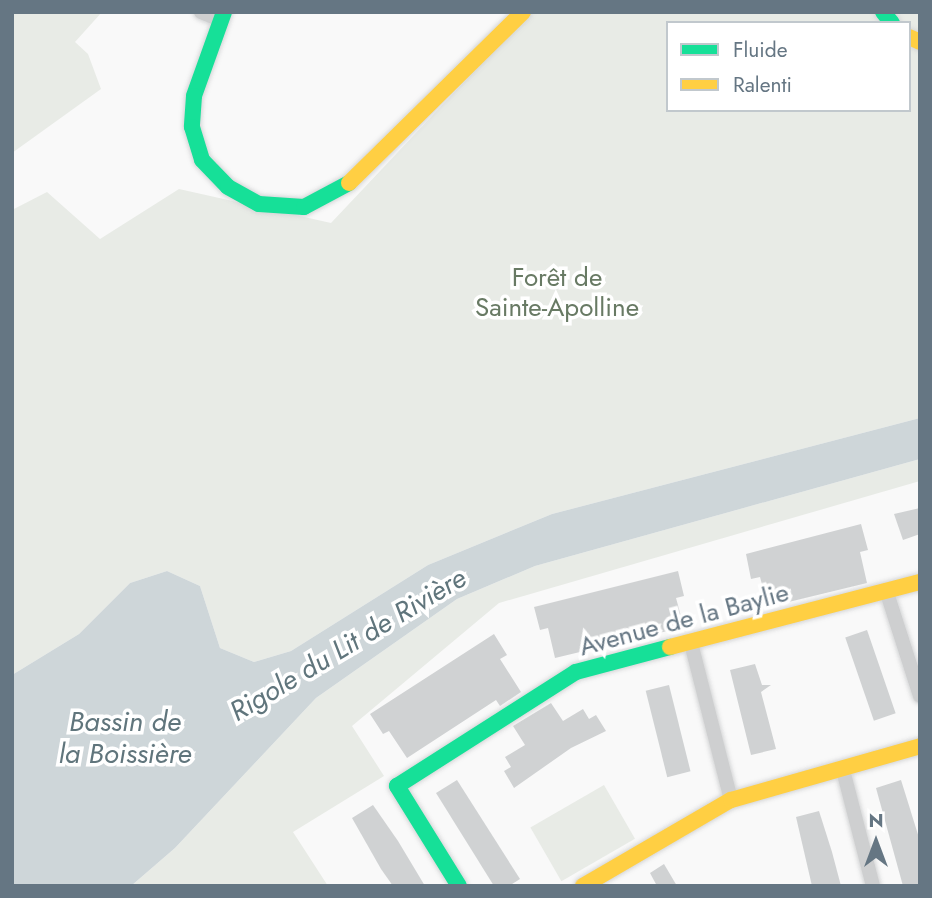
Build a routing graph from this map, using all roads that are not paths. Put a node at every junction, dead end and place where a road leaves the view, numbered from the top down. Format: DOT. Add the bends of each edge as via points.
graph roads {
  1 [pos="201,12"];
  2 [pos="523,12"];
  3 [pos="223,16"];
  4 [pos="920,582"];
  5 [pos="887,593"];
  6 [pos="691,643"];
  7 [pos="920,696"];
  8 [pos="920,746"];
  9 [pos="843,770"];
  10 [pos="731,800"];
  11 [pos="589,884"];
  12 [pos="459,886"];
  13 [pos="873,886"];
  1 -- 3 [label="street"];
  2 -- 3 [label="street" via="374,163 342,189 304,207 259,204 228,187 202,160 192,127 194,96"];
  4 -- 5 [label="street, Avenue de la Baylie"];
  5 -- 6 [label="street, Avenue de la Baylie"];
  5 -- 7 [label="street"];
  6 -- 10 [label="street"];
  6 -- 12 [label="street, Avenue de la Baylie" via="576,673 397,786"];
  8 -- 9 [label="street"];
  9 -- 10 [label="street"];
  9 -- 13 [label="street"];
  10 -- 11 [label="street"];
}
